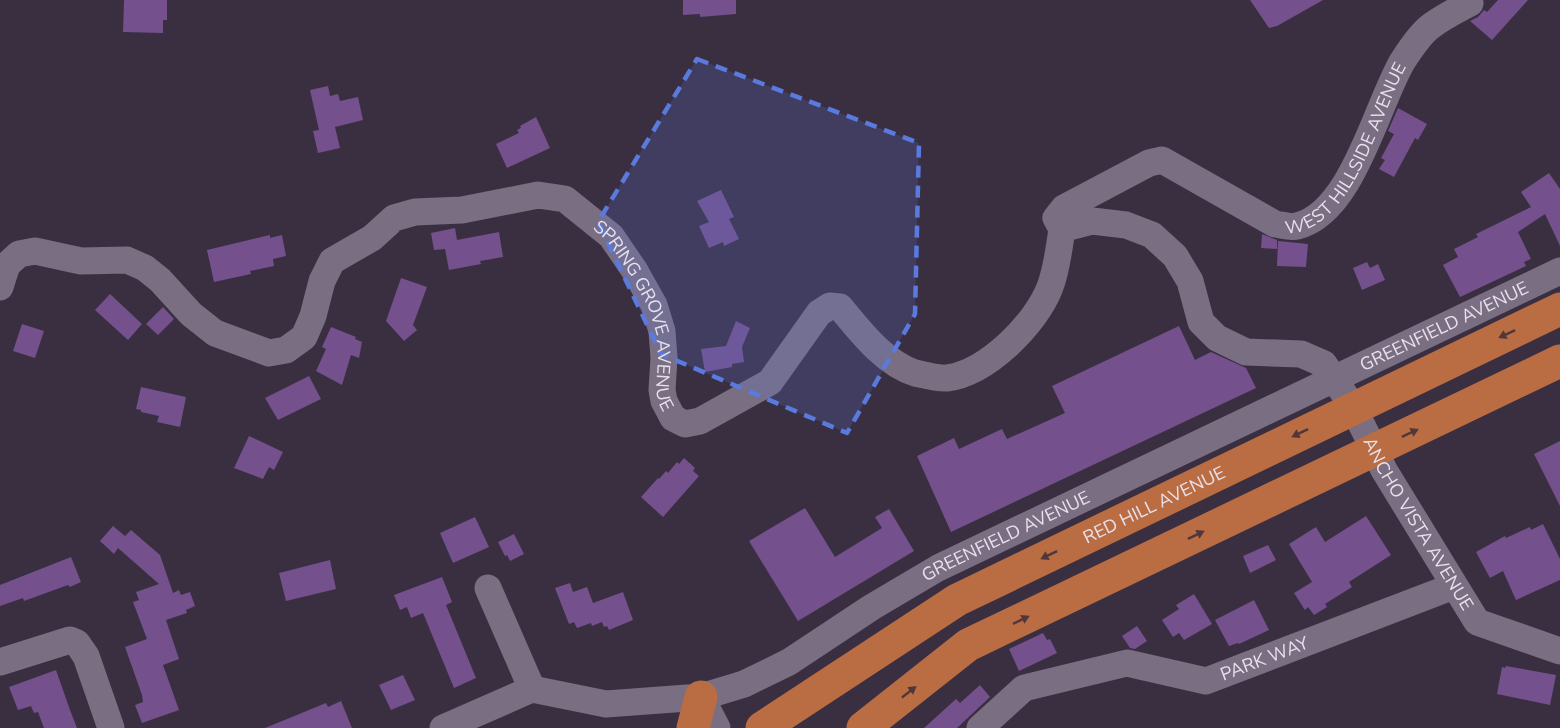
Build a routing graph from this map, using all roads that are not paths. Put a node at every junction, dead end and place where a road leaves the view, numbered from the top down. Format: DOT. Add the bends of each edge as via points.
graph roads {
  1 [pos="1470,3"];
  2 [pos="1062,229"];
  3 [pos="1560,271"];
  4 [pos="0,287"];
  5 [pos="1560,309"];
  6 [pos="1560,361"];
  7 [pos="1335,378"];
  8 [pos="1353,407"];
  9 [pos="1372,451"];
  10 [pos="1454,586"];
  11 [pos="488,588"];
  12 [pos="1560,651"];
  13 [pos="0,662"];
  14 [pos="532,689"];
  15 [pos="818,691"];
  16 [pos="697,713"];
  17 [pos="111,728"];
  18 [pos="443,728"];
  19 [pos="717,728"];
  20 [pos="762,728"];
  21 [pos="794,728"];
  22 [pos="863,728"];
  23 [pos="980,728"];
  1 -- 2 [label="street, WEST HILLSIDE AVENUE" via="1429,27 1403,60 1340,196 1320,216 1296,227 1275,224 1162,160 1064,207 1056,218"];
  2 -- 4 [label="street, SPRING GROVE AVENUE" via="1051,286 1041,307 1009,344 991,360 968,372 945,378 914,372 886,356 840,307 830,306 819,313 770,382 700,421 685,424 673,418 664,401 662,331 654,305 611,236 565,199 538,195 394,218 372,238 332,261 304,337 286,350 268,353 214,333 191,315 160,280 127,260 81,261 35,252 19,254 7,265"];
  2 -- 7 [label="street" via="1092,221 1126,225 1152,235 1175,256 1190,281 1201,322 1217,338 1246,352 1301,354 1324,364"];
  3 -- 7 [label="street, GREENFIELD AVENUE"];
  5 -- 8 [label="main road, RED HILL AVENUE, one-way"];
  9 -- 6 [label="main road, one-way"];
  7 -- 8 [label="street, ANCHO VISTA AVENUE"];
  7 -- 16 [label="street, GREENFIELD AVENUE" via="939,568 789,662"];
  8 -- 9 [label="street, ANCHO VISTA AVENUE"];
  8 -- 15 [label="main road, RED HILL AVENUE, one-way" via="957,600"];
  9 -- 10 [label="street, ANCHO VISTA AVENUE"];
  22 -- 9 [label="main road, one-way" via="968,645"];
  10 -- 12 [label="street, ANCHO VISTA AVENUE" via="1477,622"];
  10 -- 23 [label="street, PARK WAY" via="1206,681 1127,663 1024,688"];
  11 -- 14 [label="street"];
  13 -- 17 [label="street" via="70,640 77,643 86,656"];
  14 -- 16 [label="street, GREENFIELD AVENUE" via="606,704"];
  14 -- 18 [label="street"];
  15 -- 20 [label="main road, RED HILL AVENUE"];
  15 -- 21 [label="main road"];
  16 -- 19 [label="street"];
}
